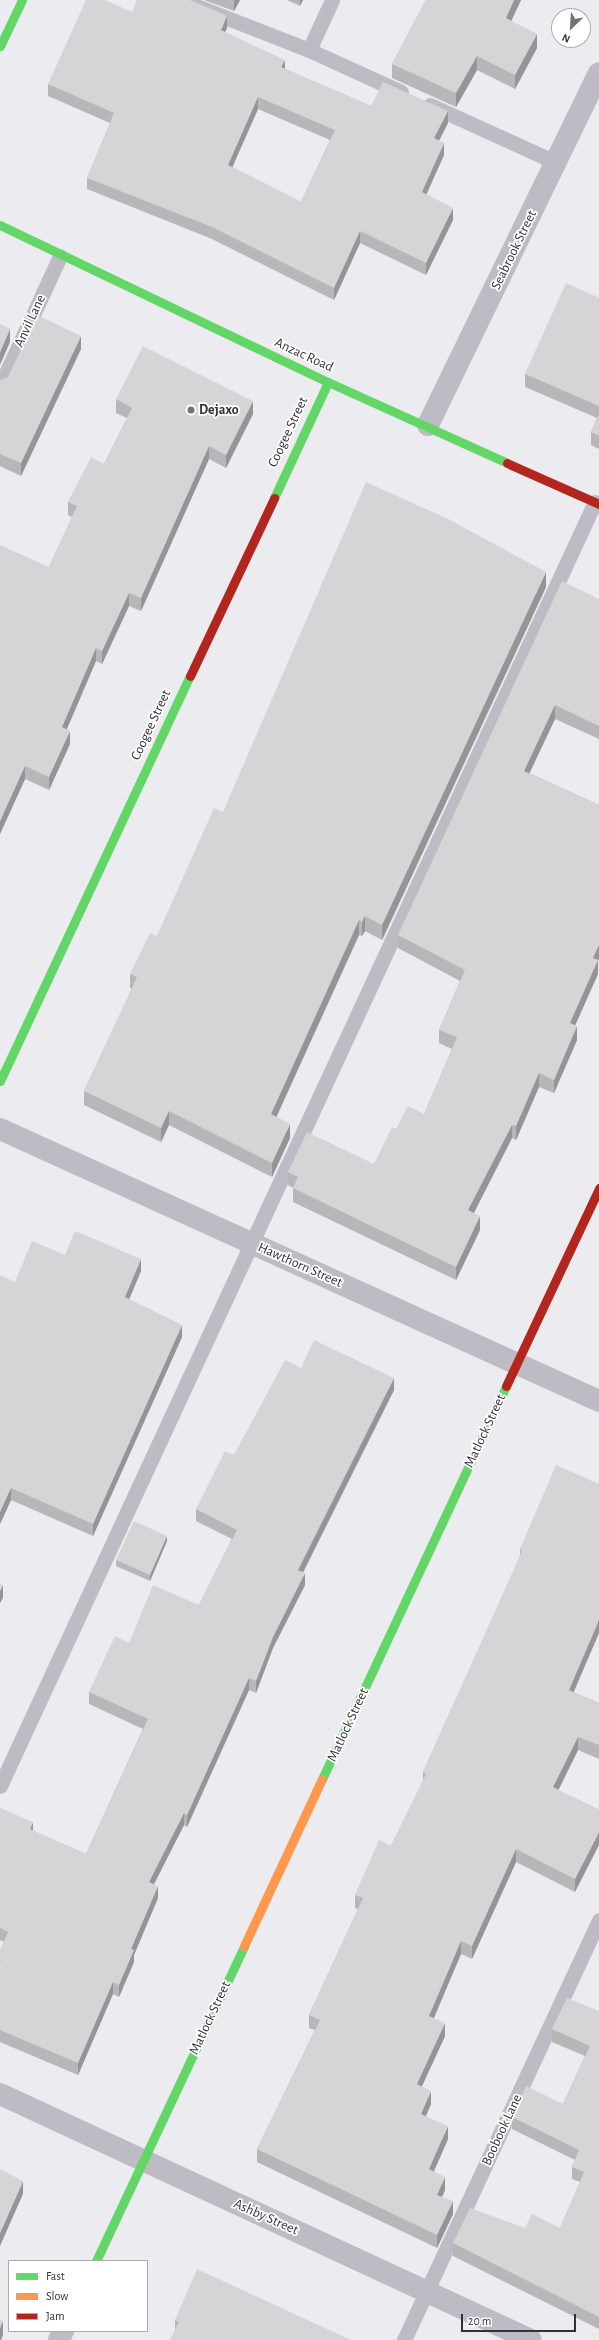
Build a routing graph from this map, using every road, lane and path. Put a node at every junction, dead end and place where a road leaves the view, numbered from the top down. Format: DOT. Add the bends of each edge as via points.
graph roads {
  1 [pos="22,0"];
  2 [pos="181,0"];
  3 [pos="332,0"];
  4 [pos="0,46"];
  5 [pos="309,50"];
  6 [pos="599,73"];
  7 [pos="557,163"];
  8 [pos="0,225"];
  9 [pos="60,256"];
  10 [pos="328,382"];
  11 [pos="0,386"];
  12 [pos="428,425"];
  13 [pos="597,503"];
  14 [pos="0,1081"];
  15 [pos="0,1129"];
  16 [pos="599,1188"];
  17 [pos="253,1243"];
  18 [pos="517,1364"];
  19 [pos="599,1401"];
  20 [pos="0,1786"];
  21 [pos="599,1920"];
  22 [pos="0,2094"];
  23 [pos="142,2162"];
  24 [pos="96,2260"];
  25 [pos="428,2289"];
  26 [pos="404,2340"];
  27 [pos="531,2340"];
  1 -- 4 [label="street"];
  2 -- 5 [label="lane"];
  3 -- 5 [label="lane"];
  5 -- 7 [label="lane"];
  6 -- 7 [label="street, Seabrook Street"];
  7 -- 12 [label="street, Seabrook Street"];
  8 -- 9 [label="street, Anzac Road"];
  9 -- 10 [label="street, Anzac Road"];
  9 -- 11 [label="lane, Anvil Lane"];
  10 -- 12 [label="street, Anzac Road"];
  10 -- 14 [label="street, Coogee Street"];
  12 -- 13 [label="street, Anzac Road"];
  13 -- 17 [label="lane"];
  15 -- 17 [label="street, Hawthorn Street"];
  16 -- 18 [label="street, Matlock Street"];
  17 -- 18 [label="street, Hawthorn Street"];
  17 -- 20 [label="lane"];
  18 -- 19 [label="street, Hawthorn Street"];
  18 -- 23 [label="street, Matlock Street"];
  21 -- 25 [label="lane, Boobook Lane"];
  22 -- 23 [label="street, Ashby Street"];
  23 -- 24 [label="street, Matlock Street"];
  23 -- 25 [label="street, Ashby Street"];
  25 -- 26 [label="lane, Boobook Lane"];
  25 -- 27 [label="street, Ashby Street"];
}
